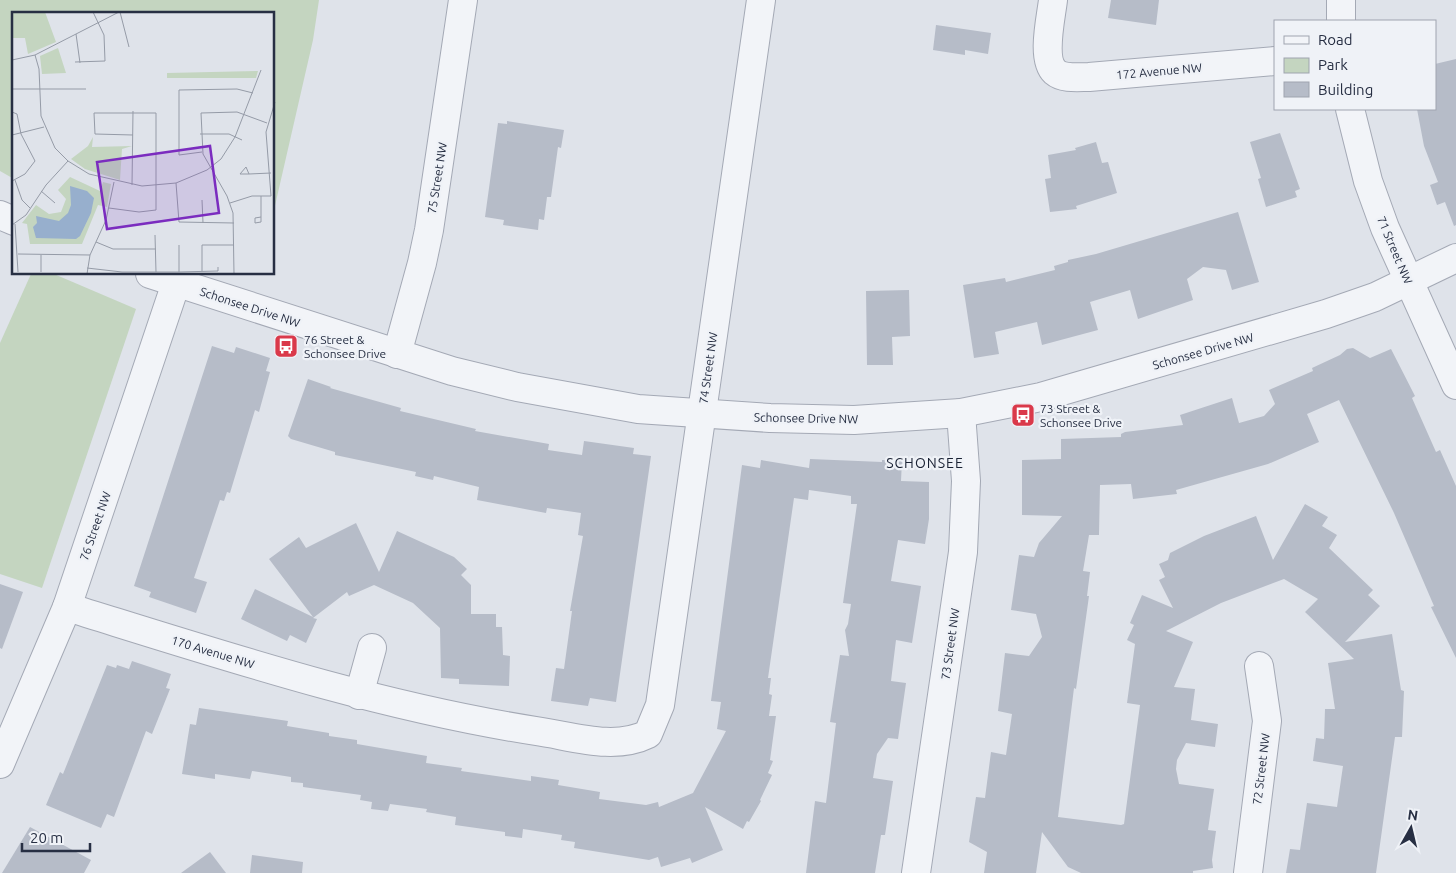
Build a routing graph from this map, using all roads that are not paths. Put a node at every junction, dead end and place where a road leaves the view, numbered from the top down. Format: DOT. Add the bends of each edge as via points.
graph roads {
  1 [pos="463,0"];
  2 [pos="761,0"];
  3 [pos="1054,0"];
  4 [pos="1341,0"];
  5 [pos="1341,20"];
  6 [pos="1274,61"];
  7 [pos="1350,110"];
  8 [pos="0,215"];
  9 [pos="12,220"];
  10 [pos="1456,258"];
  11 [pos="153,275"];
  12 [pos="1408,282"];
  13 [pos="176,283"];
  14 [pos="397,354"];
  15 [pos="1456,385"];
  16 [pos="961,413"];
  17 [pos="702,414"];
  18 [pos="67,607"];
  19 [pos="372,648"];
  20 [pos="1259,666"];
  21 [pos="359,695"];
  22 [pos="648,734"];
  23 [pos="0,764"];
  24 [pos="916,873"];
  25 [pos="1248,873"];
  1 -- 14 [label="street, 75 Street NW" via="429,230"];
  2 -- 17 [label="street, 74 Street NW"];
  3 -- 6 [label="street, 172 Avenue NW" via="1049,63 1056,73 1072,78"];
  4 -- 5 [label="street"];
  7 -- 12 [label="street, 71 Street NW" via="1368,182"];
  8 -- 9 [label="street"];
  10 -- 12 [label="street, Schonsee Drive NW"];
  11 -- 13 [label="street, Schonsee Drive NW"];
  12 -- 15 [label="street, 71 Street NW"];
  12 -- 16 [label="street, Schonsee Drive NW" via="1326,314 1129,373 1041,397"];
  13 -- 14 [label="street, Schonsee Drive NW"];
  13 -- 18 [label="street, 76 Street NW"];
  14 -- 17 [label="street, Schonsee Drive NW" via="517,387 638,409"];
  16 -- 17 [label="street, Schonsee Drive NW" via="854,420"];
  16 -- 24 [label="street, 73 Street NW" via="966,481 963,552"];
  17 -- 22 [label="street, 74 Street NW" via="660,706"];
  18 -- 21 [label="street, 170 Avenue NW"];
  18 -- 23 [label="street, 76 Street NW"];
  19 -- 21 [label="street"];
  20 -- 25 [label="street, 72 Street NW" via="1266,721"];
  21 -- 22 [label="street, 170 Avenue NW" via="438,714 607,742 636,740"];
}
